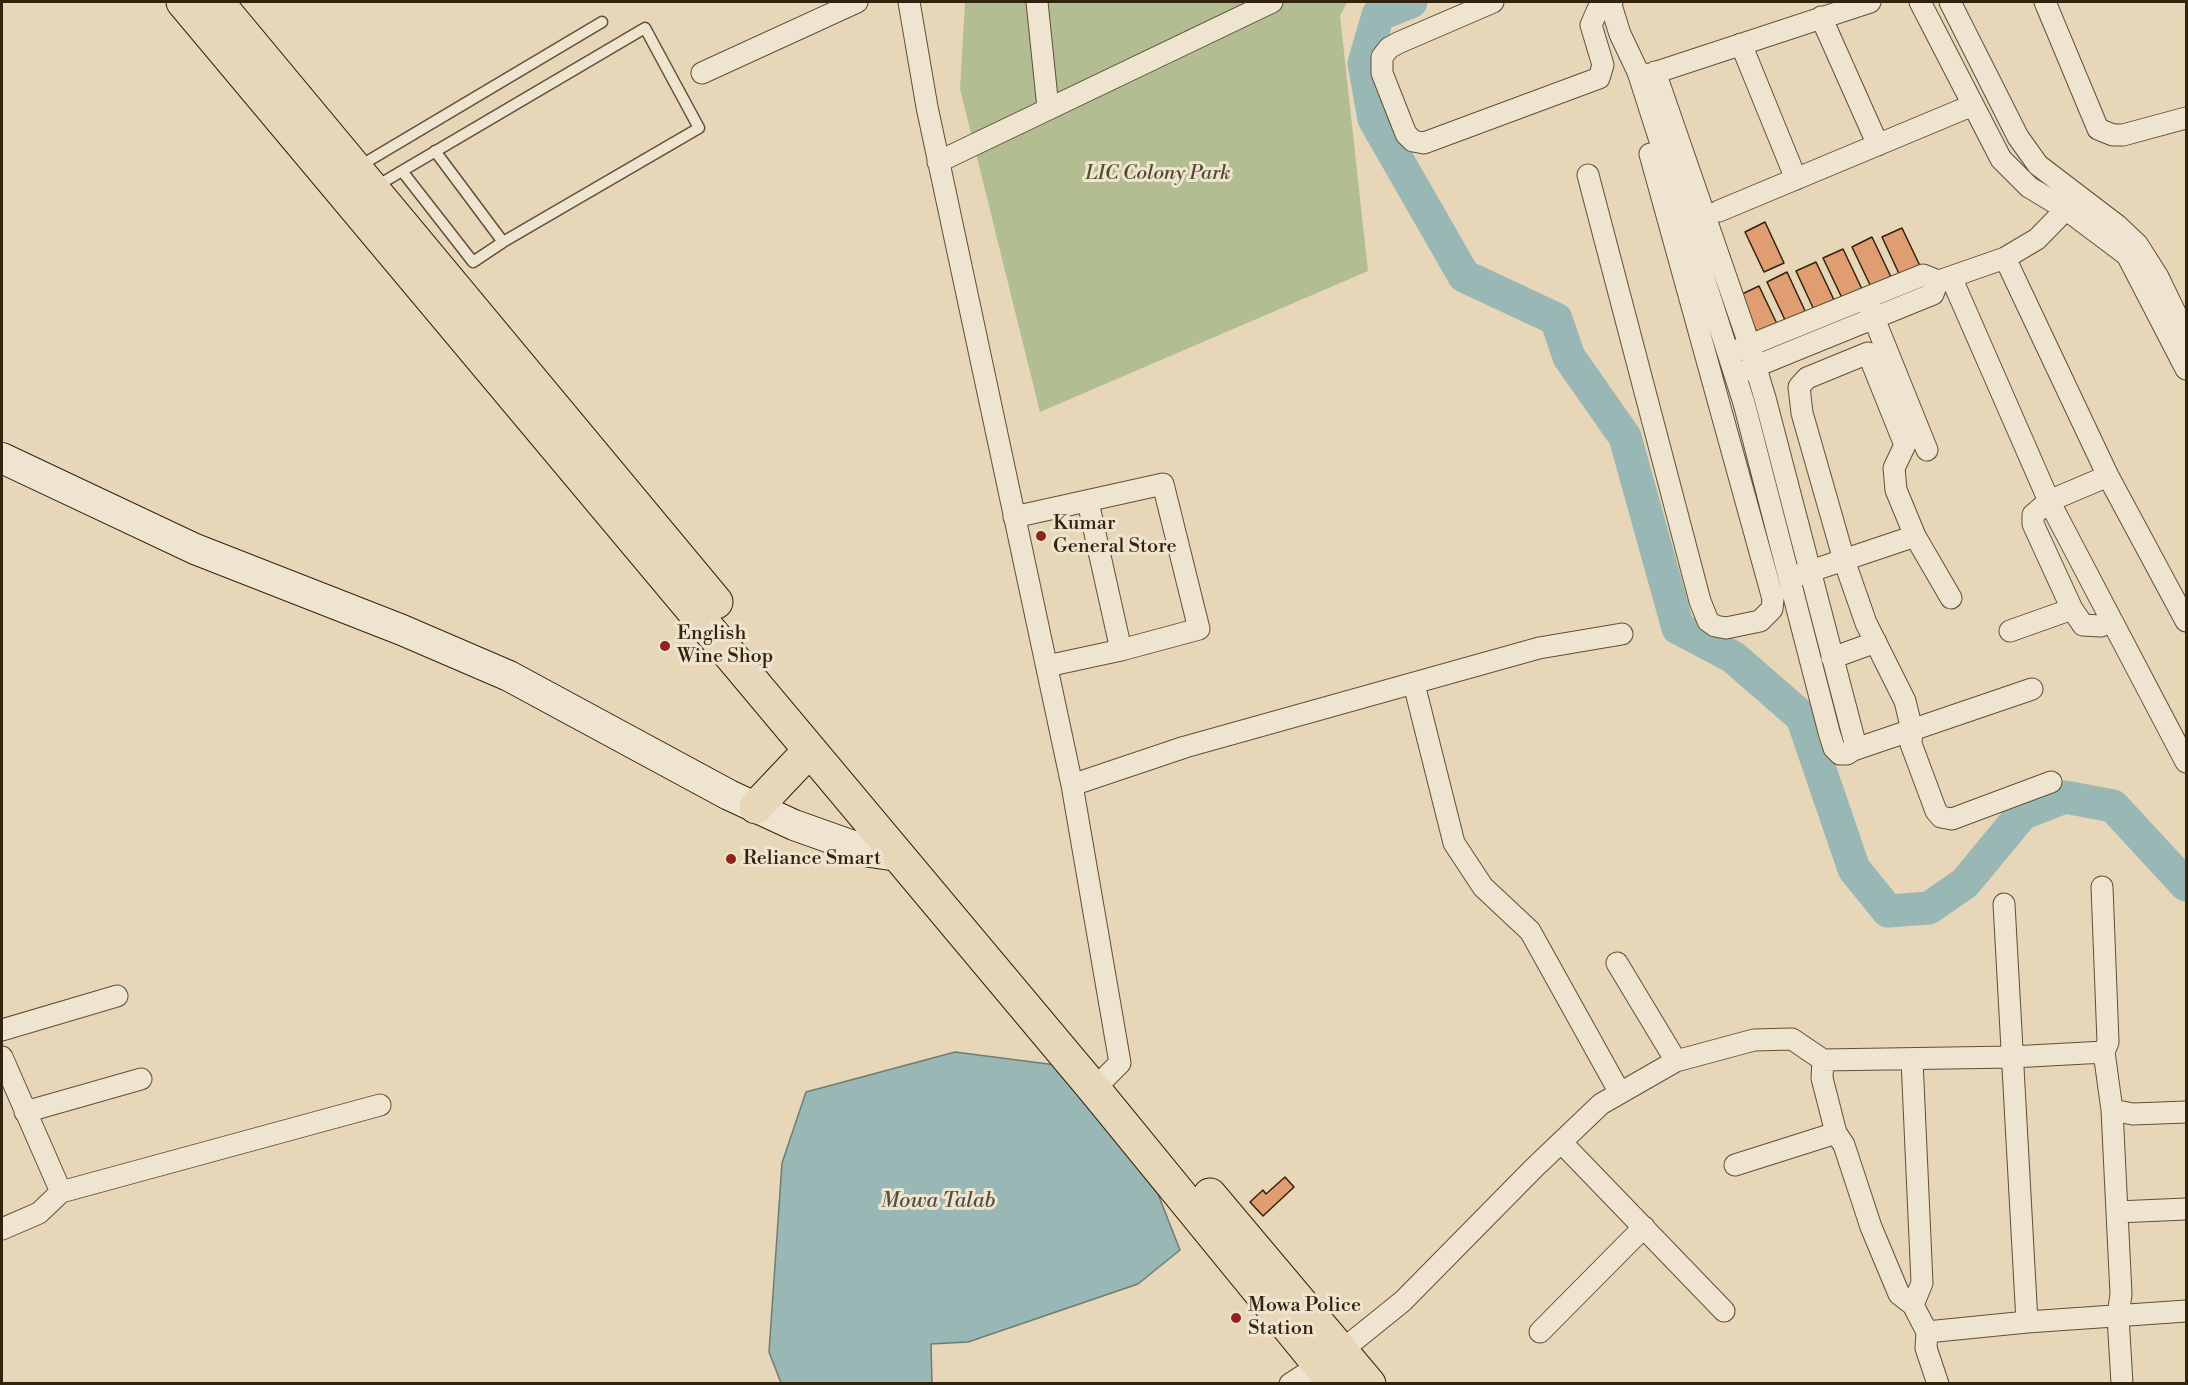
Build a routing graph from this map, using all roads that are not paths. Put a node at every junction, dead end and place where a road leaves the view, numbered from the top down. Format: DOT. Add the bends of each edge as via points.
graph roads {
  1 [pos="183,2"];
  2 [pos="217,2"];
  3 [pos="857,2"];
  4 [pos="909,2"];
  5 [pos="1037,2"];
  6 [pos="1272,2"];
  7 [pos="1493,2"];
  8 [pos="1611,2"];
  9 [pos="1870,2"];
  10 [pos="1920,2"];
  11 [pos="1950,2"];
  12 [pos="2045,2"];
  13 [pos="1821,18"];
  14 [pos="602,22"];
  15 [pos="1741,44"];
  16 [pos="1646,72"];
  17 [pos="702,73"];
  18 [pos="1973,105"];
  19 [pos="1048,108"];
  20 [pos="2187,118"];
  21 [pos="1878,144"];
  22 [pos="435,151"];
  23 [pos="1650,154"];
  24 [pos="938,162"];
  25 [pos="402,171"];
  26 [pos="1588,175"];
  27 [pos="364,178"];
  28 [pos="1796,179"];
  29 [pos="2073,202"];
  30 [pos="1719,211"];
  31 [pos="503,242"];
  32 [pos="2005,258"];
  33 [pos="1945,279"];
  34 [pos="1866,298"];
  35 [pos="1874,318"];
  36 [pos="2179,324"];
  37 [pos="1749,345"];
  38 [pos="1732,364"];
  39 [pos="1755,366"];
  40 [pos="2187,369"];
  41 [pos="1710,371"];
  42 [pos="1777,446"];
  43 [pos="1927,450"];
  44 [pos="1756,451"];
  45 [pos="2,458"];
  46 [pos="2108,476"];
  47 [pos="2049,501"];
  48 [pos="1088,502"];
  49 [pos="1794,511"];
  50 [pos="1773,516"];
  51 [pos="1014,517"];
  52 [pos="1915,536"];
  53 [pos="1844,560"];
  54 [pos="1810,572"];
  55 [pos="1789,578"];
  56 [pos="1951,598"];
  57 [pos="2072,609"];
  58 [pos="2112,621"];
  59 [pos="2187,621"];
  60 [pos="2010,631"];
  61 [pos="1622,634"];
  62 [pos="1876,642"];
  63 [pos="1121,650"];
  64 [pos="1832,658"];
  65 [pos="1047,666"];
  66 [pos="1414,684"];
  67 [pos="2032,689"];
  68 [pos="1912,730"];
  69 [pos="2180,732"];
  70 [pos="810,750"];
  71 [pos="1853,750"];
  72 [pos="2187,762"];
  73 [pos="2051,782"];
  74 [pos="1072,785"];
  75 [pos="756,807"];
  76 [pos="898,855"];
  77 [pos="2102,888"];
  78 [pos="2004,904"];
  79 [pos="1617,963"];
  80 [pos="117,996"];
  81 [pos="2,1030"];
  82 [pos="2104,1052"];
  83 [pos="2,1057"];
  84 [pos="2012,1057"];
  85 [pos="1823,1060"];
  86 [pos="1912,1060"];
  87 [pos="1676,1061"];
  88 [pos="141,1079"];
  89 [pos="1101,1082"];
  90 [pos="1620,1093"];
  91 [pos="380,1105"];
  92 [pos="2112,1110"];
  93 [pos="25,1112"];
  94 [pos="2187,1112"];
  95 [pos="1836,1133"];
  96 [pos="1561,1142"];
  97 [pos="1735,1165"];
  98 [pos="61,1192"];
  99 [pos="2187,1209"];
  100 [pos="2117,1212"];
  101 [pos="1644,1227"];
  102 [pos="2,1228"];
  103 [pos="1913,1305"];
  104 [pos="1724,1311"];
  105 [pos="2187,1311"];
  106 [pos="2118,1316"];
  107 [pos="2027,1322"];
  108 [pos="1540,1332"];
  109 [pos="1927,1332"];
  110 [pos="1332,1366"];
  111 [pos="1290,1383"];
  112 [pos="1369,1383"];
  113 [pos="1938,1383"];
  114 [pos="2122,1383"];
  1 -- 70 [label="highway"];
  2 -- 27 [label="highway"];
  3 -- 17 [label="street"];
  4 -- 24 [label="street"];
  5 -- 19 [label="street"];
  6 -- 19 [label="street"];
  7 -- 8 [label="street" via="1398,43 1382,57 1382,72 1406,134 1413,141 1424,143 1599,78 1603,65 1591,25 1598,9"];
  8 -- 16 [label="street" via="1620,34"];
  9 -- 13 [label="street"];
  10 -- 18 [label="street"];
  11 -- 29 [label="street" via="2018,137"];
  12 -- 20 [label="street" via="2098,129 2123,135"];
  13 -- 15 [label="street"];
  13 -- 21 [label="street"];
  14 -- 27 [label="lane"];
  15 -- 16 [label="street"];
  15 -- 28 [label="street"];
  16 -- 37 [label="street"];
  16 -- 38 [label="street"];
  18 -- 21 [label="street"];
  18 -- 29 [label="street" via="2001,159 2029,187"];
  19 -- 24 [label="street"];
  21 -- 28 [label="street"];
  22 -- 25 [label="lane"];
  22 -- 31 [label="lane"];
  22 -- 31 [label="lane" via="645,28 699,128"];
  23 -- 41 [label="street"];
  24 -- 51 [label="street"];
  25 -- 27 [label="lane"];
  25 -- 31 [label="lane" via="473,262"];
  26 -- 41 [label="street" via="1700,601 1708,621 1726,628 1766,617 1773,599"];
  27 -- 89 [label="highway"];
  28 -- 30 [label="street"];
  29 -- 32 [label="street" via="2037,239"];
  29 -- 36 [label="street" via="2127,255"];
  32 -- 33 [label="street"];
  32 -- 46 [label="street"];
  33 -- 34 [label="street" via="1923,275"];
  33 -- 35 [label="street" via="1933,294"];
  33 -- 47 [label="street"];
  34 -- 35 [label="street"];
  34 -- 37 [label="street"];
  35 -- 39 [label="street"];
  35 -- 43 [label="street"];
  36 -- 40 [label="street"];
  37 -- 38 [label="street"];
  37 -- 39 [label="street"];
  38 -- 39 [label="street"];
  38 -- 41 [label="street"];
  38 -- 44 [label="street"];
  39 -- 42 [label="street"];
  42 -- 44 [label="street"];
  42 -- 49 [label="street"];
  44 -- 50 [label="street"];
  45 -- 75 [label="street" via="195,549 509,676"];
  46 -- 47 [label="street"];
  46 -- 59 [label="street"];
  47 -- 57 [label="street" via="2033,515 2032,524"];
  47 -- 58 [label="street"];
  48 -- 51 [label="street"];
  48 -- 63 [label="street"];
  48 -- 63 [label="street" via="1163,484 1199,629"];
  49 -- 50 [label="street"];
  49 -- 54 [label="street"];
  50 -- 55 [label="street"];
  51 -- 65 [label="street"];
  52 -- 53 [label="street"];
  52 -- 53 [label="street" via="1896,490 1894,468 1905,445 1868,354 1807,378 1799,387 1802,413"];
  52 -- 56 [label="street"];
  53 -- 54 [label="street"];
  53 -- 62 [label="street"];
  54 -- 55 [label="street"];
  54 -- 64 [label="street"];
  55 -- 71 [label="street" via="1834,748 1840,754"];
  57 -- 58 [label="street" via="2083,625 2101,626"];
  57 -- 60 [label="street"];
  58 -- 69 [label="street"];
  61 -- 66 [label="street" via="1539,648"];
  62 -- 64 [label="street"];
  62 -- 68 [label="street" via="1905,701"];
  63 -- 65 [label="street"];
  64 -- 71 [label="street" via="1855,742"];
  65 -- 74 [label="street"];
  66 -- 74 [label="street" via="1196,744"];
  66 -- 90 [label="street" via="1454,843 1483,887 1530,931"];
  67 -- 68 [label="street"];
  68 -- 71 [label="street"];
  68 -- 73 [label="street" via="1911,744 1936,810 1945,819"];
  69 -- 72 [label="street"];
  70 -- 75 [label="highway"];
  70 -- 76 [label="highway"];
  74 -- 89 [label="street" via="1120,1063"];
  75 -- 76 [label="street" via="870,852"];
  76 -- 89 [label="highway"];
  77 -- 82 [label="street" via="2108,1041"];
  78 -- 84 [label="street"];
  79 -- 87 [label="street"];
  80 -- 81 [label="street"];
  82 -- 84 [label="street"];
  82 -- 92 [label="street"];
  83 -- 93 [label="street"];
  84 -- 86 [label="street"];
  84 -- 107 [label="street"];
  85 -- 86 [label="street"];
  85 -- 87 [label="street" via="1792,1039 1754,1040"];
  85 -- 95 [label="street" via="1822,1078"];
  86 -- 103 [label="street" via="1922,1283"];
  87 -- 90 [label="street"];
  88 -- 93 [label="street"];
  89 -- 110 [label="highway"];
  90 -- 96 [label="street" via="1601,1104"];
  91 -- 98 [label="street"];
  92 -- 94 [label="street" via="2133,1114"];
  92 -- 100 [label="street"];
  93 -- 98 [label="street"];
  95 -- 97 [label="street"];
  95 -- 103 [label="street" via="1844,1145 1871,1227 1899,1294"];
  96 -- 101 [label="street"];
  96 -- 110 [label="street" via="1403,1301"];
  98 -- 102 [label="street" via="39,1213"];
  99 -- 100 [label="street"];
  100 -- 106 [label="street" via="2121,1294"];
  101 -- 104 [label="street"];
  101 -- 108 [label="street"];
  103 -- 109 [label="street"];
  105 -- 106 [label="street"];
  106 -- 107 [label="street"];
  106 -- 114 [label="street"];
  107 -- 109 [label="street"];
  109 -- 113 [label="street" via="1926,1348"];
  110 -- 111 [label="street"];
  110 -- 112 [label="highway"];
}
